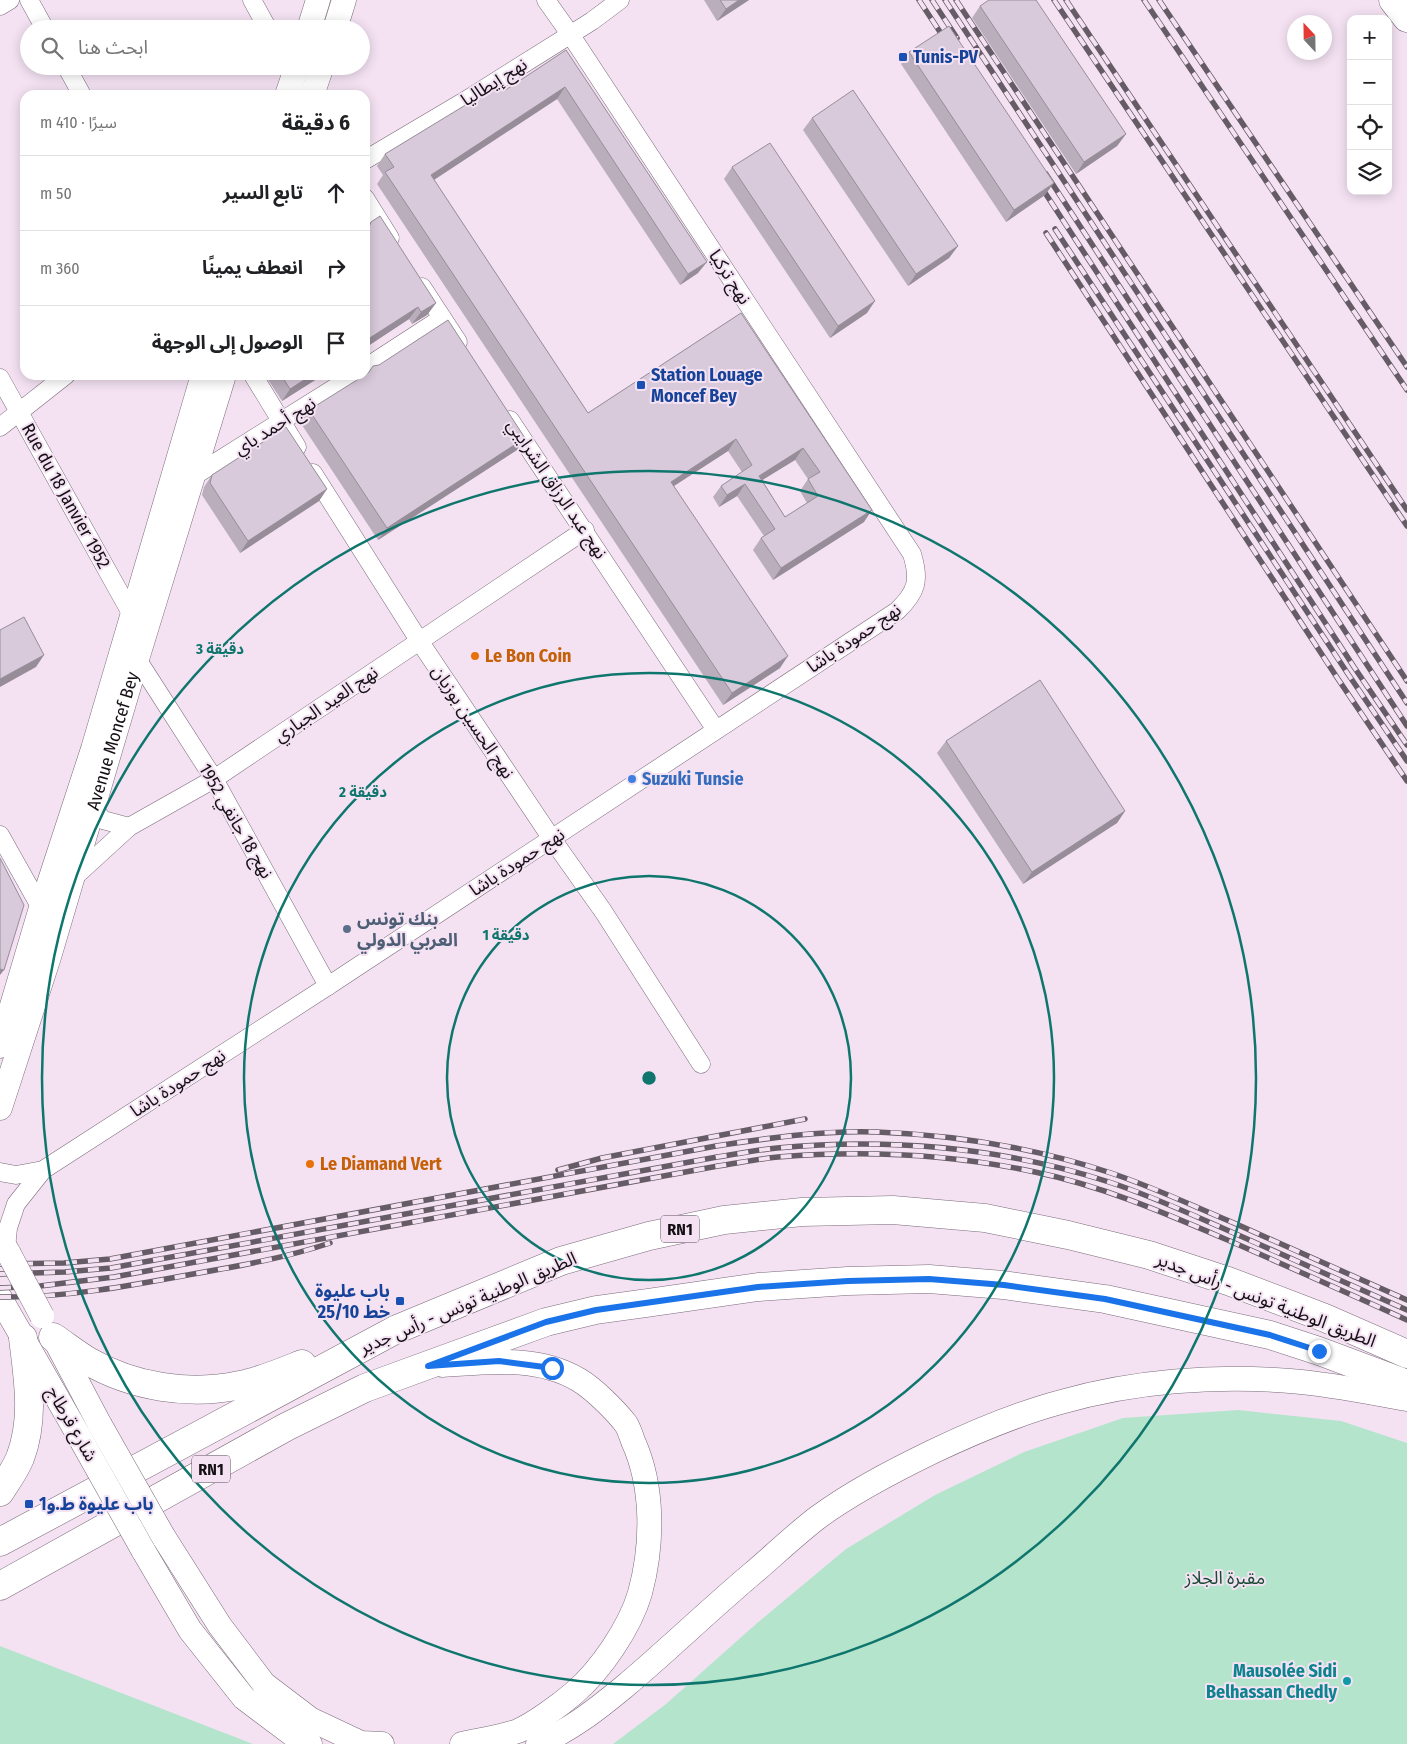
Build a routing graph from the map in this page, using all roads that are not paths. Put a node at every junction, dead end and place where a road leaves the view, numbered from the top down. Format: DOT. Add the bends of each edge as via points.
graph roads {
  1 [pos="10,0"];
  2 [pos="29,0"];
  3 [pos="252,0"];
  4 [pos="318,0"];
  5 [pos="344,0"];
  6 [pos="546,0"];
  7 [pos="620,0"];
  8 [pos="1393,0"];
  9 [pos="0,6"];
  10 [pos="1407,18"];
  11 [pos="40,20"];
  12 [pos="263,20"];
  13 [pos="312,20"];
  14 [pos="337,20"];
  15 [pos="570,34"];
  16 [pos="71,75"];
  17 [pos="319,75"];
  18 [pos="79,90"];
  19 [pos="314,90"];
  20 [pos="370,157"];
  21 [pos="370,206"];
  22 [pos="401,254"];
  23 [pos="411,270"];
  24 [pos="442,318"];
  25 [pos="469,359"];
  26 [pos="370,365"];
  27 [pos="0,378"];
  28 [pos="60,380"];
  29 [pos="202,380"];
  30 [pos="223,380"];
  31 [pos="256,380"];
  32 [pos="346,380"];
  33 [pos="502,408"];
  34 [pos="20,411"];
  35 [pos="281,422"];
  36 [pos="0,427"];
  37 [pos="194,476"];
  38 [pos="585,530"];
  39 [pos="912,554"];
  40 [pos="132,614"];
  41 [pos="420,642"];
  42 [pos="137,659"];
  43 [pos="716,730"];
  44 [pos="214,779"];
  45 [pos="93,808"];
  46 [pos="129,827"];
  47 [pos="0,835"];
  48 [pos="552,839"];
  49 [pos="71,881"];
  50 [pos="41,908"];
  51 [pos="328,986"];
  52 [pos="0,1046"];
  53 [pos="701,1064"];
  54 [pos="0,1108"];
  55 [pos="43,1170"];
  56 [pos="0,1172"];
  57 [pos="5,1247"];
  58 [pos="0,1298"];
  59 [pos="48,1326"];
  60 [pos="18,1329"];
  61 [pos="395,1330"];
  62 [pos="1407,1354"];
  63 [pos="428,1366"];
  64 [pos="1407,1384"];
  65 [pos="1407,1399"];
  66 [pos="0,1492"];
  67 [pos="0,1542"];
  68 [pos="0,1586"];
  69 [pos="310,1744"];
  70 [pos="382,1744"];
  71 [pos="462,1744"];
  72 [pos="538,1744"];
  1 -- 9 [label="street"];
  2 -- 11 [label="street"];
  3 -- 12 [label="street"];
  4 -- 13 [label="main road"];
  5 -- 14 [label="main road"];
  6 -- 15 [label="street, نهج تركيا"];
  7 -- 15 [label="street, نهج إيطاليا"];
  8 -- 10 [label="main road"];
  15 -- 20 [label="street, نهج إيطاليا"];
  15 -- 39 [label="street, نهج تركيا"];
  16 -- 18 [label="street"];
  17 -- 19 [label="main road"];
  21 -- 22 [label="street"];
  23 -- 24 [label="street"];
  24 -- 25 [label="street"];
  24 -- 26 [label="street"];
  27 -- 34 [label="street, Rue du 18 Janvier 1952"];
  28 -- 34 [label="street"];
  29 -- 40 [label="main road, Avenue Moncef Bey"];
  30 -- 37 [label="main road, Avenue Moncef Bey"];
  31 -- 35 [label="street, نهج الحسين بوزيان"];
  32 -- 35 [label="street, نهج أحمد باي"];
  33 -- 38 [label="street, نهج عبد الرزاق الشرايبي"];
  34 -- 36 [label="street"];
  34 -- 40 [label="street, Rue du 18 Janvier 1952"];
  35 -- 37 [label="street, نهج أحمد باي"];
  35 -- 41 [label="street, نهج الحسين بوزيان"];
  37 -- 42 [label="main road, Avenue Moncef Bey"];
  38 -- 41 [label="street, نهج العيد الجباري"];
  38 -- 43 [label="street, نهج عبد الرزاق الشرايبي"];
  39 -- 43 [label="street, نهج حمودة باشا" via="917,579 908,600 897,611"];
  40 -- 50 [label="main road, Avenue Moncef Bey" via="93,749"];
  41 -- 44 [label="street, نهج العيد الجباري"];
  41 -- 48 [label="street, نهج الحسين بوزيان"];
  42 -- 44 [label="street, نهج 18 جانفي 1952"];
  42 -- 45 [label="main road, Avenue Moncef Bey"];
  43 -- 48 [label="street, نهج حمودة باشا"];
  44 -- 46 [label="street, نهج العيد الجباري"];
  44 -- 51 [label="street, نهج 18 جانفي 1952"];
  45 -- 46 [label="street" via="103,820"];
  45 -- 49 [label="main road, Avenue Moncef Bey"];
  46 -- 49 [label="street, نهج العيد الجباري"];
  47 -- 50 [label="street"];
  48 -- 51 [label="street, نهج حمودة باشا"];
  48 -- 53 [label="street, نهج الحسين بوزيان"];
  49 -- 54 [label="main road, Avenue Moncef Bey"];
  50 -- 52 [label="main road, Avenue Moncef Bey"];
  51 -- 55 [label="street, نهج حمودة باشا"];
  55 -- 56 [label="street, نهج حمودة باشا" via="16,1175"];
  55 -- 57 [label="street" via="16,1204"];
  57 -- 59 [label="main road, bridge"];
  58 -- 60 [label="main road, شارع قرطاج"];
  59 -- 61 [label="main road" via="88,1361 123,1378 162,1388 201,1390 240,1385"];
  59 -- 70 [label="main road, bridge" via="163,1536 220,1626 264,1684 310,1719 361,1742"];
  60 -- 66 [label="main road" via="29,1383 29,1423 20,1459"];
  60 -- 69 [label="main road, شارع قرطاج, bridge" via="190,1630 244,1698"];
  61 -- 62 [label="main road, الطريق الوطنية تونس - رأس جدير / RN1" via="561,1261 649,1236 724,1220 802,1212 893,1210 985,1218 1148,1255 1228,1281"];
  61 -- 67 [label="main road, الطريق الوطنية تونس - رأس جدير / RN1"];
  63 -- 64 [label="main road, الطريق الوطنية تونس - رأس جدير / RN1" via="546,1322 596,1310 758,1287 929,1279 1046,1290 1170,1312 1270,1335"];
  63 -- 68 [label="main road, الطريق الوطنية تونس - رأس جدير / RN1" via="365,1388 286,1427"];
  63 -- 71 [label="main road" via="499,1361 552,1368 579,1380 626,1425 639,1453 648,1504 648,1558 640,1595 615,1644 595,1671 574,1693 518,1731"];
  65 -- 72 [label="main road" via="1289,1381 1227,1379 1170,1382 1112,1390 1061,1402 962,1438 862,1489 818,1518 585,1718 562,1734"];
}
